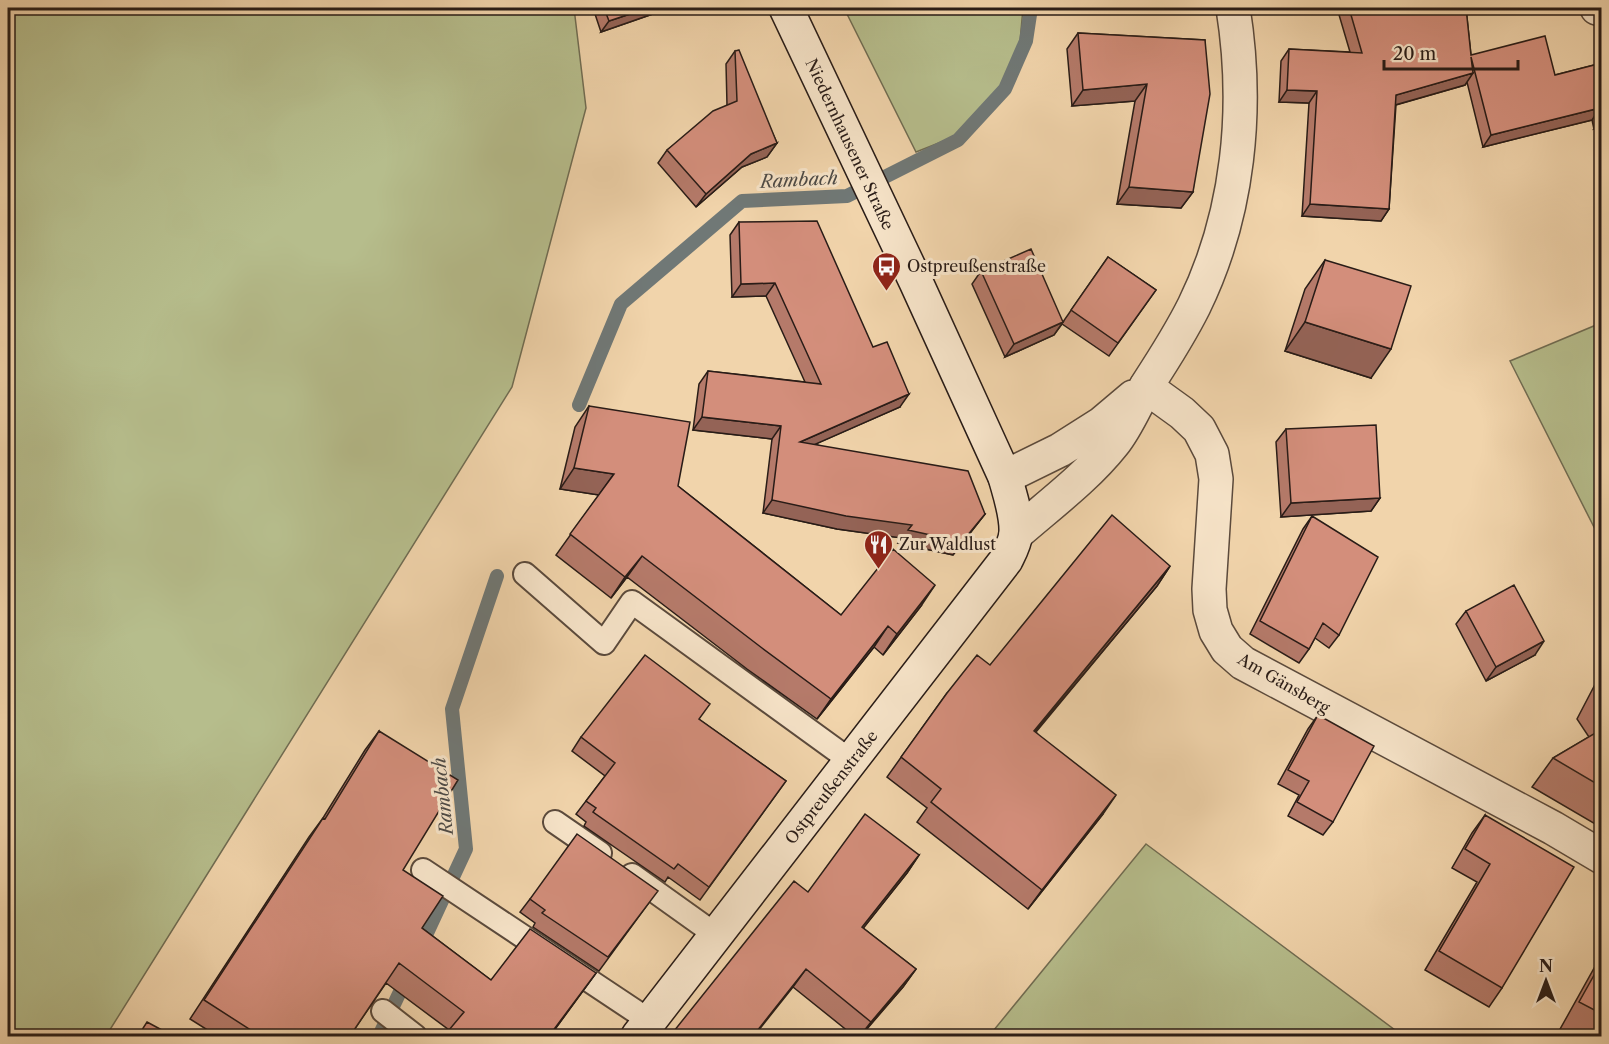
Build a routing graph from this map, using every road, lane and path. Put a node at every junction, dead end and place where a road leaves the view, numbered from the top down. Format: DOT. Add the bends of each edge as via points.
graph roads {
  1 [pos="786,8"];
  2 [pos="1233,8"];
  3 [pos="1597,8"];
  4 [pos="1602,9"];
  5 [pos="1146,387"];
  6 [pos="1005,477"];
  7 [pos="1016,534"];
  8 [pos="525,574"];
  9 [pos="851,761"];
  10 [pos="555,822"];
  11 [pos="1602,857"];
  12 [pos="423,870"];
  13 [pos="716,935"];
  14 [pos="389,1016"];
  15 [pos="644,1029"];
  16 [pos="415,1036"];
  1 -- 6 [label="street, Niedernhausener Straße"];
  2 -- 5 [label="street, Ostpreußenstraße" via="1241,82 1234,177 1212,263 1173,345"];
  3 -- 4 [label="street"];
  5 -- 6 [label="street, Ostpreußenstraße" via="1101,424"];
  5 -- 7 [label="street, Ostpreußenstraße" via="1115,442 1097,463"];
  5 -- 11 [label="street, Am Gänsberg" via="1199,429 1212,454 1216,479 1210,610 1227,649 1243,663"];
  6 -- 7 [label="street, Ostpreußenstraße"];
  7 -- 9 [label="street, Ostpreußenstraße" via="1006,560"];
  8 -- 9 [label="lane" via="604,643 632,602"];
  9 -- 13 [label="street, Ostpreußenstraße"];
  10 -- 13 [label="lane"];
  12 -- 15 [label="lane"];
  13 -- 15 [label="street, Ostpreußenstraße"];
  14 -- 16 [label="lane"];
}
